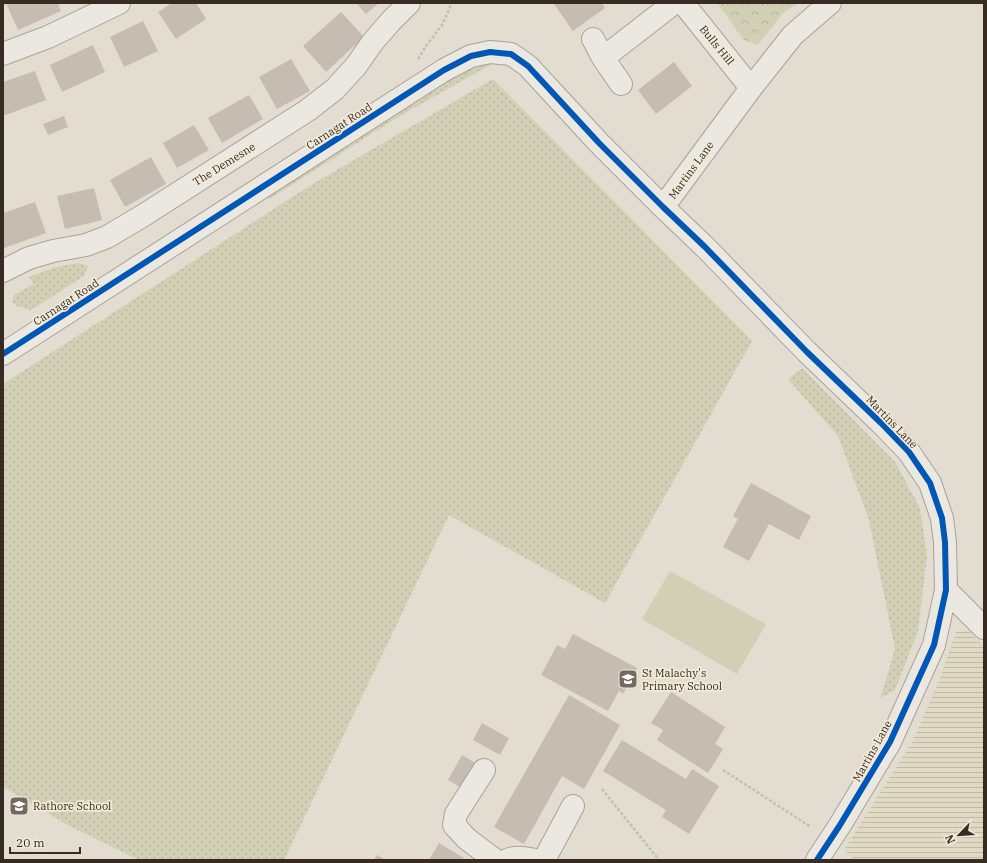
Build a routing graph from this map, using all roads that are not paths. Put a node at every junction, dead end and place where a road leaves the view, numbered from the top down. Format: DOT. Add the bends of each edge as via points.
graph roads {
  1 [pos="119,3"];
  2 [pos="409,3"];
  3 [pos="674,3"];
  4 [pos="683,3"];
  5 [pos="830,3"];
  6 [pos="3,54"];
  7 [pos="621,84"];
  8 [pos="751,88"];
  9 [pos="663,207"];
  10 [pos="3,271"];
  11 [pos="6,346"];
  12 [pos="946,590"];
  13 [pos="984,628"];
  14 [pos="484,770"];
  15 [pos="573,806"];
  16 [pos="495,860"];
  17 [pos="507,860"];
  18 [pos="535,860"];
  19 [pos="544,860"];
  20 [pos="817,860"];
  1 -- 6 [label="street" via="48,37"];
  2 -- 10 [label="street, The Demesne" via="372,43 336,89 308,110 107,237 86,245 29,258"];
  3 -- 7 [label="street" via="598,48"];
  4 -- 8 [label="street, Bulls Hill"];
  5 -- 8 [label="street, Martins Lane" via="793,35"];
  8 -- 9 [label="street, Martins Lane"];
  9 -- 11 [label="street, Carnagat Road" via="528,66 511,54 490,52 471,56 444,70"];
  9 -- 12 [label="street, Martins Lane" via="909,452 930,483 942,518"];
  12 -- 13 [label="street"];
  12 -- 20 [label="street, Martins Lane" via="934,645 890,742"];
  14 -- 16 [label="street" via="456,814 454,825 467,839"];
  15 -- 19 [label="street"];
  17 -- 18 [label="street"];
}
